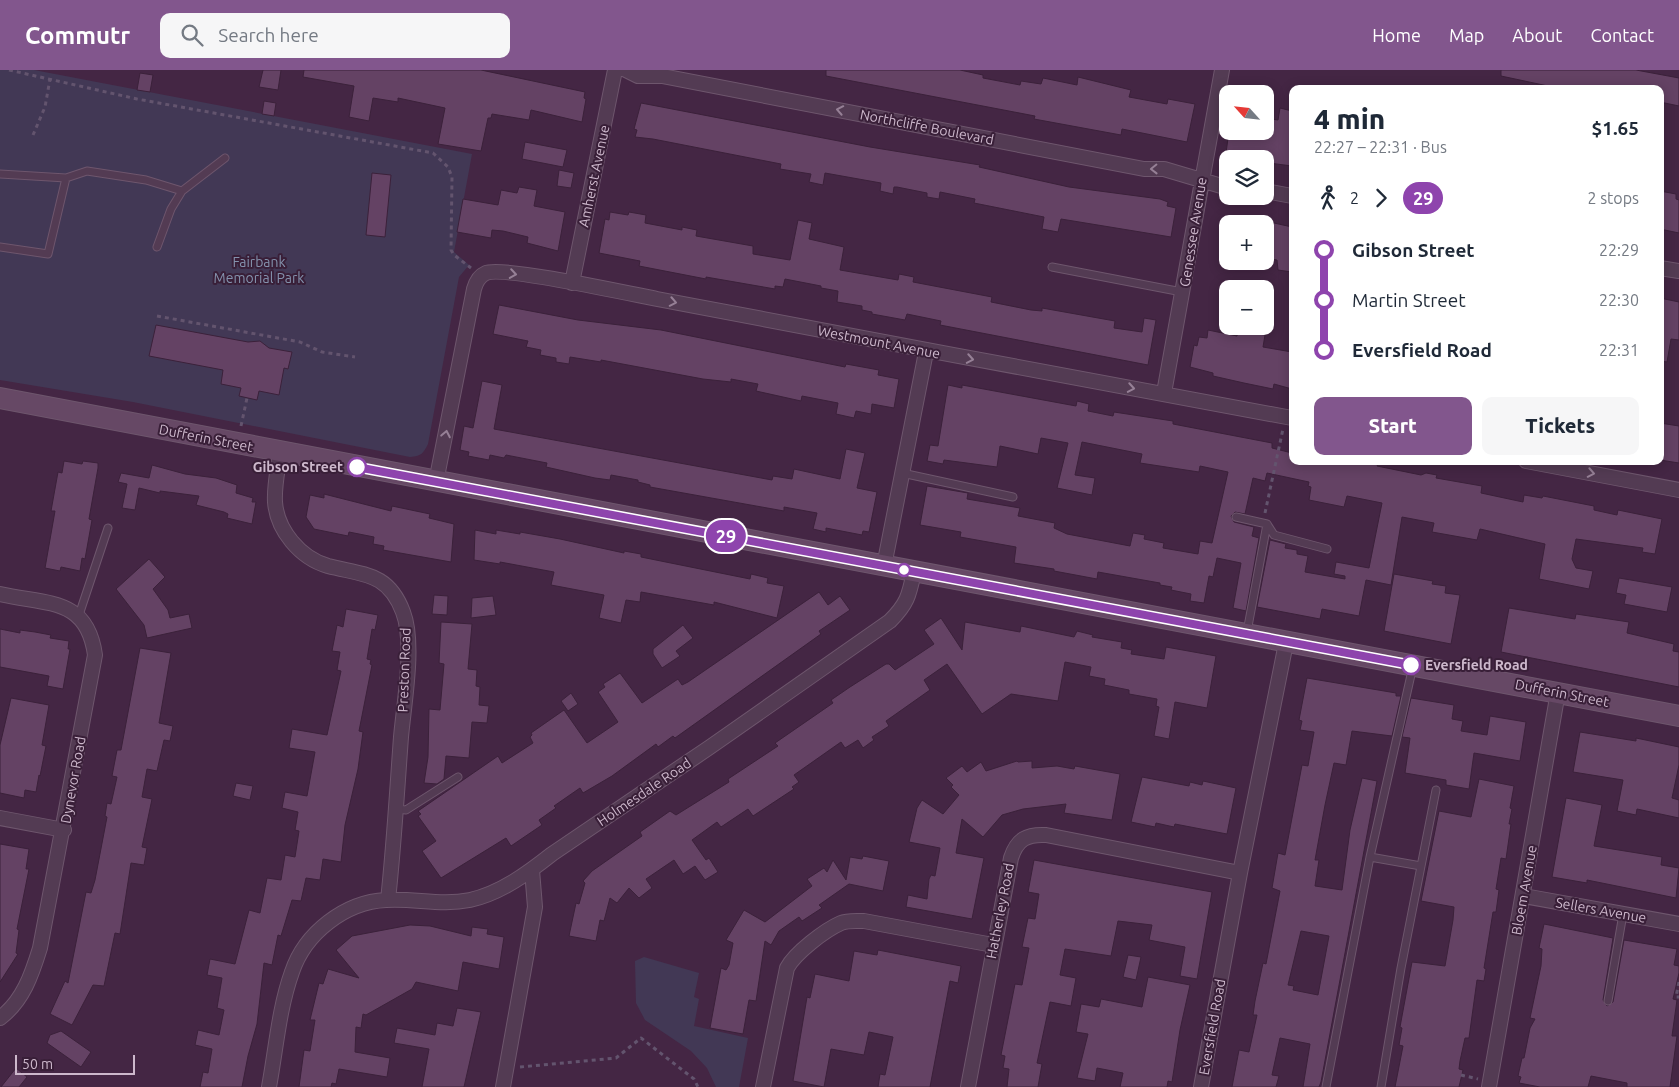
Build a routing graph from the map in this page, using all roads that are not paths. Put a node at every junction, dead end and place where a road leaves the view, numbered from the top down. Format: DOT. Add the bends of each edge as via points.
graph roads {
  1 [pos="616,70"];
  2 [pos="626,70"];
  3 [pos="1222,70"];
  4 [pos="225,158"];
  5 [pos="0,174"];
  6 [pos="66,178"];
  7 [pos="1201,180"];
  8 [pos="1219,185"];
  9 [pos="182,191"];
  10 [pos="1274,193"];
  11 [pos="1289,195"];
  12 [pos="157,247"];
  13 [pos="0,248"];
  14 [pos="1052,268"];
  15 [pos="1664,269"];
  16 [pos="1679,271"];
  17 [pos="572,283"];
  18 [pos="1182,292"];
  19 [pos="926,352"];
  20 [pos="1164,393"];
  21 [pos="0,398"];
  22 [pos="1288,423"];
  23 [pos="280,453"];
  24 [pos="1547,465"];
  25 [pos="901,472"];
  26 [pos="436,482"];
  27 [pos="1679,490"];
  28 [pos="1013,497"];
  29 [pos="1236,517"];
  30 [pos="1265,523"];
  31 [pos="108,528"];
  32 [pos="1327,548"];
  33 [pos="884,566"];
  34 [pos="914,572"];
  35 [pos="0,594"];
  36 [pos="79,615"];
  37 [pos="1246,635"];
  38 [pos="1286,643"];
  39 [pos="1414,665"];
  40 [pos="1558,692"];
  41 [pos="1679,716"];
  42 [pos="458,777"];
  43 [pos="1436,790"];
  44 [pos="395,809"];
  45 [pos="0,818"];
  46 [pos="64,830"];
  47 [pos="1370,857"];
  48 [pos="1422,866"];
  49 [pos="532,870"];
  50 [pos="1240,873"];
  51 [pos="1524,896"];
  52 [pos="388,900"];
  53 [pos="1623,914"];
  54 [pos="1679,924"];
  55 [pos="993,945"];
  56 [pos="1608,1001"];
  57 [pos="0,1018"];
  58 [pos="269,1087"];
  59 [pos="503,1087"];
  60 [pos="764,1087"];
  61 [pos="968,1087"];
  62 [pos="1201,1087"];
  63 [pos="1326,1087"];
  64 [pos="1381,1087"];
  65 [pos="1489,1087"];
  1 -- 17 [label="street, Amherst Avenue"];
  7 -- 2 [label="street, Northcliffe Boulevard, one-way" via="1164,168 1144,169 662,76 638,76"];
  3 -- 7 [label="street, Genessee Avenue"];
  4 -- 9 [label="lane"];
  5 -- 6 [label="lane"];
  6 -- 9 [label="lane" via="88,171 146,180"];
  6 -- 13 [label="lane" via="48,254"];
  7 -- 8 [label="street, Northcliffe Boulevard"];
  7 -- 18 [label="street, Genessee Avenue"];
  9 -- 12 [label="lane" via="171,209"];
  10 -- 11 [label="street"];
  14 -- 18 [label="lane"];
  15 -- 16 [label="street"];
  17 -- 19 [label="street, Westmount Avenue, one-way"];
  26 -- 17 [label="street, Westmount Avenue, one-way" via="474,289 480,277 488,272 504,272"];
  18 -- 20 [label="street, Genessee Avenue"];
  19 -- 20 [label="street, Westmount Avenue, one-way"];
  19 -- 25 [label="street"];
  20 -- 22 [label="street, Westmount Avenue"];
  21 -- 23 [label="main road, Dufferin Street"];
  23 -- 26 [label="main road, Dufferin Street"];
  23 -- 44 [label="street, Preston Road" via="275,501 280,523 290,539 321,563 374,576 392,592 403,611 408,635"];
  24 -- 27 [label="street, one-way"];
  25 -- 28 [label="lane"];
  25 -- 33 [label="street"];
  26 -- 33 [label="main road, Dufferin Street"];
  29 -- 30 [label="lane"];
  30 -- 32 [label="lane" via="1274,535"];
  30 -- 37 [label="lane"];
  31 -- 36 [label="lane"];
  33 -- 34 [label="main road, Dufferin Street"];
  34 -- 37 [label="main road, Dufferin Street"];
  34 -- 49 [label="street, Holmesdale Road" via="909,597 890,621"];
  35 -- 36 [label="street" via="61,606"];
  36 -- 46 [label="street, Dynevor Road" via="90,628 96,655"];
  37 -- 38 [label="main road, Dufferin Street"];
  38 -- 39 [label="main road, Dufferin Street"];
  38 -- 50 [label="street, Eversfield Road"];
  39 -- 40 [label="main road, Dufferin Street"];
  39 -- 47 [label="lane"];
  40 -- 41 [label="main road, Dufferin Street"];
  40 -- 51 [label="street, Bloem Avenue"];
  42 -- 44 [label="lane" via="406,810"];
  43 -- 48 [label="lane"];
  44 -- 52 [label="street, Preston Road"];
  45 -- 46 [label="street"];
  46 -- 57 [label="street, Dynevor Road" via="34,970 18,1000"];
  47 -- 48 [label="lane"];
  47 -- 63 [label="lane"];
  48 -- 64 [label="lane"];
  49 -- 52 [label="street, Holmesdale Road" via="498,890 470,900 445,903"];
  49 -- 59 [label="street" via="536,907"];
  50 -- 55 [label="street, Hatherley Road" via="1046,835 1029,835 1014,850"];
  50 -- 62 [label="street, Eversfield Road"];
  51 -- 53 [label="street, Sellers Avenue"];
  51 -- 65 [label="street, Bloem Avenue"];
  52 -- 58 [label="street, Holmesdale Road" via="361,905 333,919 309,940 287,988"];
  53 -- 54 [label="street, Sellers Avenue"];
  53 -- 56 [label="lane"];
  55 -- 60 [label="street" via="864,921 850,920 840,924 794,958 787,968"];
  55 -- 61 [label="street, Hatherley Road"];
}
